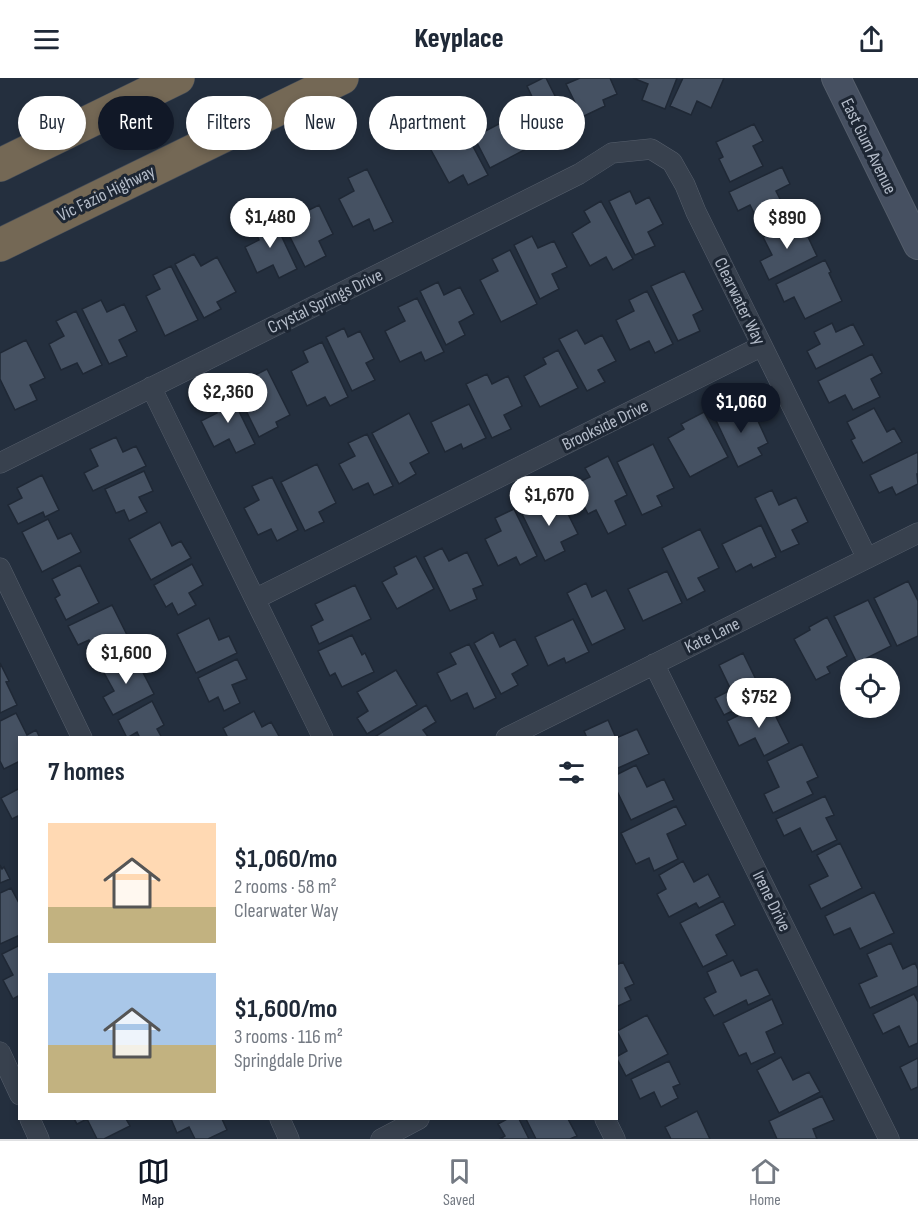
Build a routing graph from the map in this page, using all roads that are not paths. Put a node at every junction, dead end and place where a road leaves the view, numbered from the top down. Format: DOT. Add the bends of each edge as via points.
graph roads {
  1 [pos="178,78"];
  2 [pos="342,78"];
  3 [pos="836,78"];
  4 [pos="651,149"];
  5 [pos="0,165"];
  6 [pos="0,245"];
  7 [pos="918,245"];
  8 [pos="762,346"];
  9 [pos="151,387"];
  10 [pos="0,463"];
  11 [pos="918,533"];
  12 [pos="867,558"];
  13 [pos="0,568"];
  14 [pos="255,599"];
  15 [pos="654,664"];
  16 [pos="81,736"];
  17 [pos="322,736"];
  18 [pos="510,736"];
  19 [pos="0,1052"];
  20 [pos="18,1091"];
  21 [pos="30,1120"];
  22 [pos="280,1120"];
  23 [pos="417,1120"];
  24 [pos="606,1120"];
  25 [pos="39,1139"];
  26 [pos="290,1139"];
  27 [pos="381,1139"];
  28 [pos="615,1139"];
  29 [pos="889,1139"];
  1 -- 5 [label="highway"];
  2 -- 6 [label="highway, Vic Fazio Highway"];
  3 -- 7 [label="street, East Gum Avenue"];
  4 -- 8 [label="street, Clearwater Way" via="672,162 686,185"];
  4 -- 9 [label="street, Crystal Springs Drive" via="612,153 579,174"];
  8 -- 12 [label="street, Clearwater Way"];
  8 -- 14 [label="street, Brookside Drive"];
  9 -- 10 [label="street, Crystal Springs Drive"];
  9 -- 14 [label="street"];
  11 -- 12 [label="street, Kate Lane"];
  12 -- 15 [label="street, Kate Lane"];
  13 -- 16 [label="street"];
  14 -- 17 [label="street"];
  15 -- 18 [label="street, Kate Lane"];
  15 -- 29 [label="street, Irene Drive"];
  19 -- 20 [label="street"];
  21 -- 25 [label="street"];
  22 -- 26 [label="street"];
  23 -- 27 [label="street"];
  24 -- 28 [label="street"];
}
